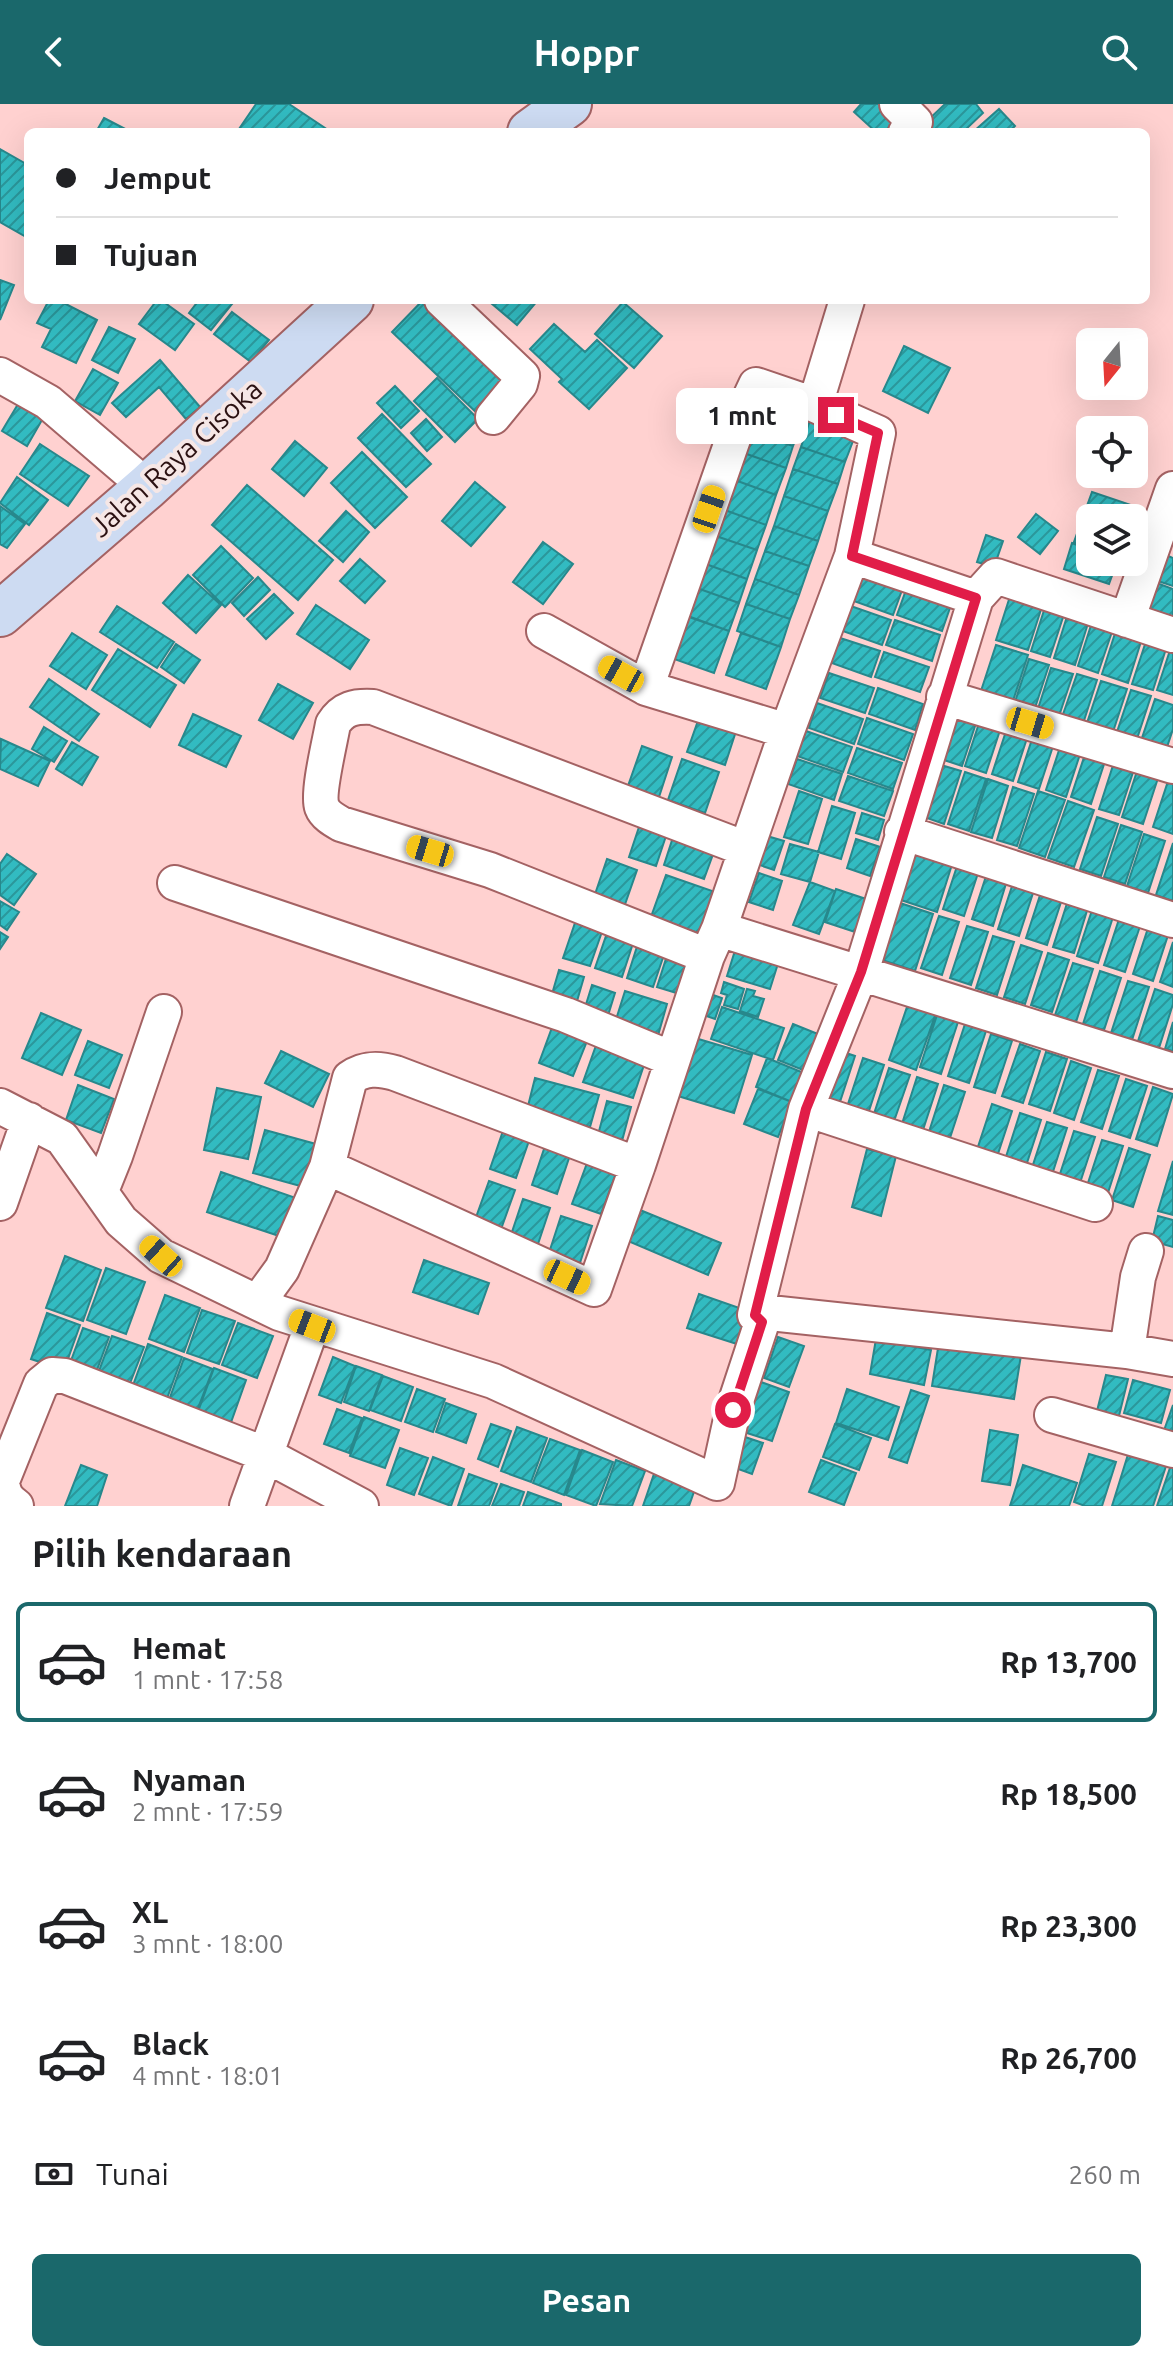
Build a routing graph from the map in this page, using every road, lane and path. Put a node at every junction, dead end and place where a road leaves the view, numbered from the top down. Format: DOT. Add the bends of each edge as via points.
graph roads {
  1 [pos="569,104"];
  2 [pos="897,104"];
  3 [pos="536,128"];
  4 [pos="910,128"];
  5 [pos="347,304"];
  6 [pos="446,304"];
  7 [pos="846,304"];
  8 [pos="0,375"];
  9 [pos="815,405"];
  10 [pos="493,417"];
  11 [pos="147,487"];
  12 [pos="1173,489"];
  13 [pos="852,556"];
  14 [pos="976,598"];
  15 [pos="0,614"];
  16 [pos="1127,620"];
  17 [pos="544,631"];
  18 [pos="1173,635"];
  19 [pos="646,688"];
  20 [pos="944,697"];
  21 [pos="787,731"];
  22 [pos="1173,766"];
  23 [pos="902,832"];
  24 [pos="746,849"];
  25 [pos="175,883"];
  26 [pos="1173,920"];
  27 [pos="713,942"];
  28 [pos="861,972"];
  29 [pos="164,1012"];
  30 [pos="672,1059"];
  31 [pos="1173,1071"];
  32 [pos="806,1109"];
  33 [pos="15,1113"];
  34 [pos="638,1165"];
  35 [pos="327,1167"];
  36 [pos="101,1191"];
  37 [pos="0,1203"];
  38 [pos="1095,1204"];
  39 [pos="1146,1251"];
  40 [pos="258,1302"];
  41 [pos="755,1315"];
  42 [pos="312,1326"];
  43 [pos="1127,1351"];
  44 [pos="1173,1359"];
  45 [pos="1052,1415"];
  46 [pos="1173,1450"];
  47 [pos="264,1454"];
  48 [pos="714,1494"];
  49 [pos="16,1506"];
  50 [pos="247,1506"];
  51 [pos="361,1506"];
  1 -- 3 [label="street"];
  2 -- 4 [label="street" via="915,122"];
  5 -- 11 [label="street, Jalan Raya Cisoka"];
  6 -- 10 [label="street" via="522,376"];
  7 -- 9 [label="street"];
  8 -- 11 [label="street" via="48,402"];
  9 -- 13 [label="street" via="878,433"];
  9 -- 19 [label="street" via="756,385"];
  11 -- 15 [label="street, Jalan Raya Cisoka"];
  12 -- 16 [label="street"];
  13 -- 14 [label="street"];
  13 -- 21 [label="street"];
  14 -- 16 [label="street" via="996,576"];
  14 -- 20 [label="street"];
  16 -- 18 [label="street"];
  17 -- 19 [label="street"];
  19 -- 21 [label="street"];
  20 -- 22 [label="street"];
  20 -- 23 [label="street"];
  21 -- 24 [label="street"];
  23 -- 26 [label="street"];
  23 -- 28 [label="street"];
  24 -- 27 [label="street"];
  24 -- 27 [label="street" via="373,707 348,708 333,724 322,808 341,824"];
  25 -- 30 [label="street" via="566,1015"];
  27 -- 28 [label="street"];
  27 -- 30 [label="street"];
  28 -- 31 [label="street"];
  28 -- 32 [label="street"];
  29 -- 36 [label="street"];
  30 -- 34 [label="street"];
  32 -- 38 [label="street"];
  32 -- 41 [label="street"];
  33 -- 36 [label="street" via="62,1138"];
  33 -- 37 [label="street"];
  34 -- 35 [label="street" via="395,1073 372,1069 350,1078"];
  34 -- 35 [label="street" via="594,1289"];
  35 -- 40 [label="street" via="282,1269"];
  36 -- 40 [label="street" via="121,1221 161,1256"];
  39 -- 43 [label="street"];
  40 -- 42 [label="street"];
  41 -- 43 [label="street"];
  41 -- 48 [label="street" via="762,1322 733,1410"];
  42 -- 47 [label="street"];
  42 -- 48 [label="street" via="493,1381"];
  43 -- 44 [label="street"];
  45 -- 46 [label="street"];
  47 -- 49 [label="street" via="52,1375 41,1384 2,1481 8,1500"];
  47 -- 50 [label="street"];
  47 -- 51 [label="street"];
}
